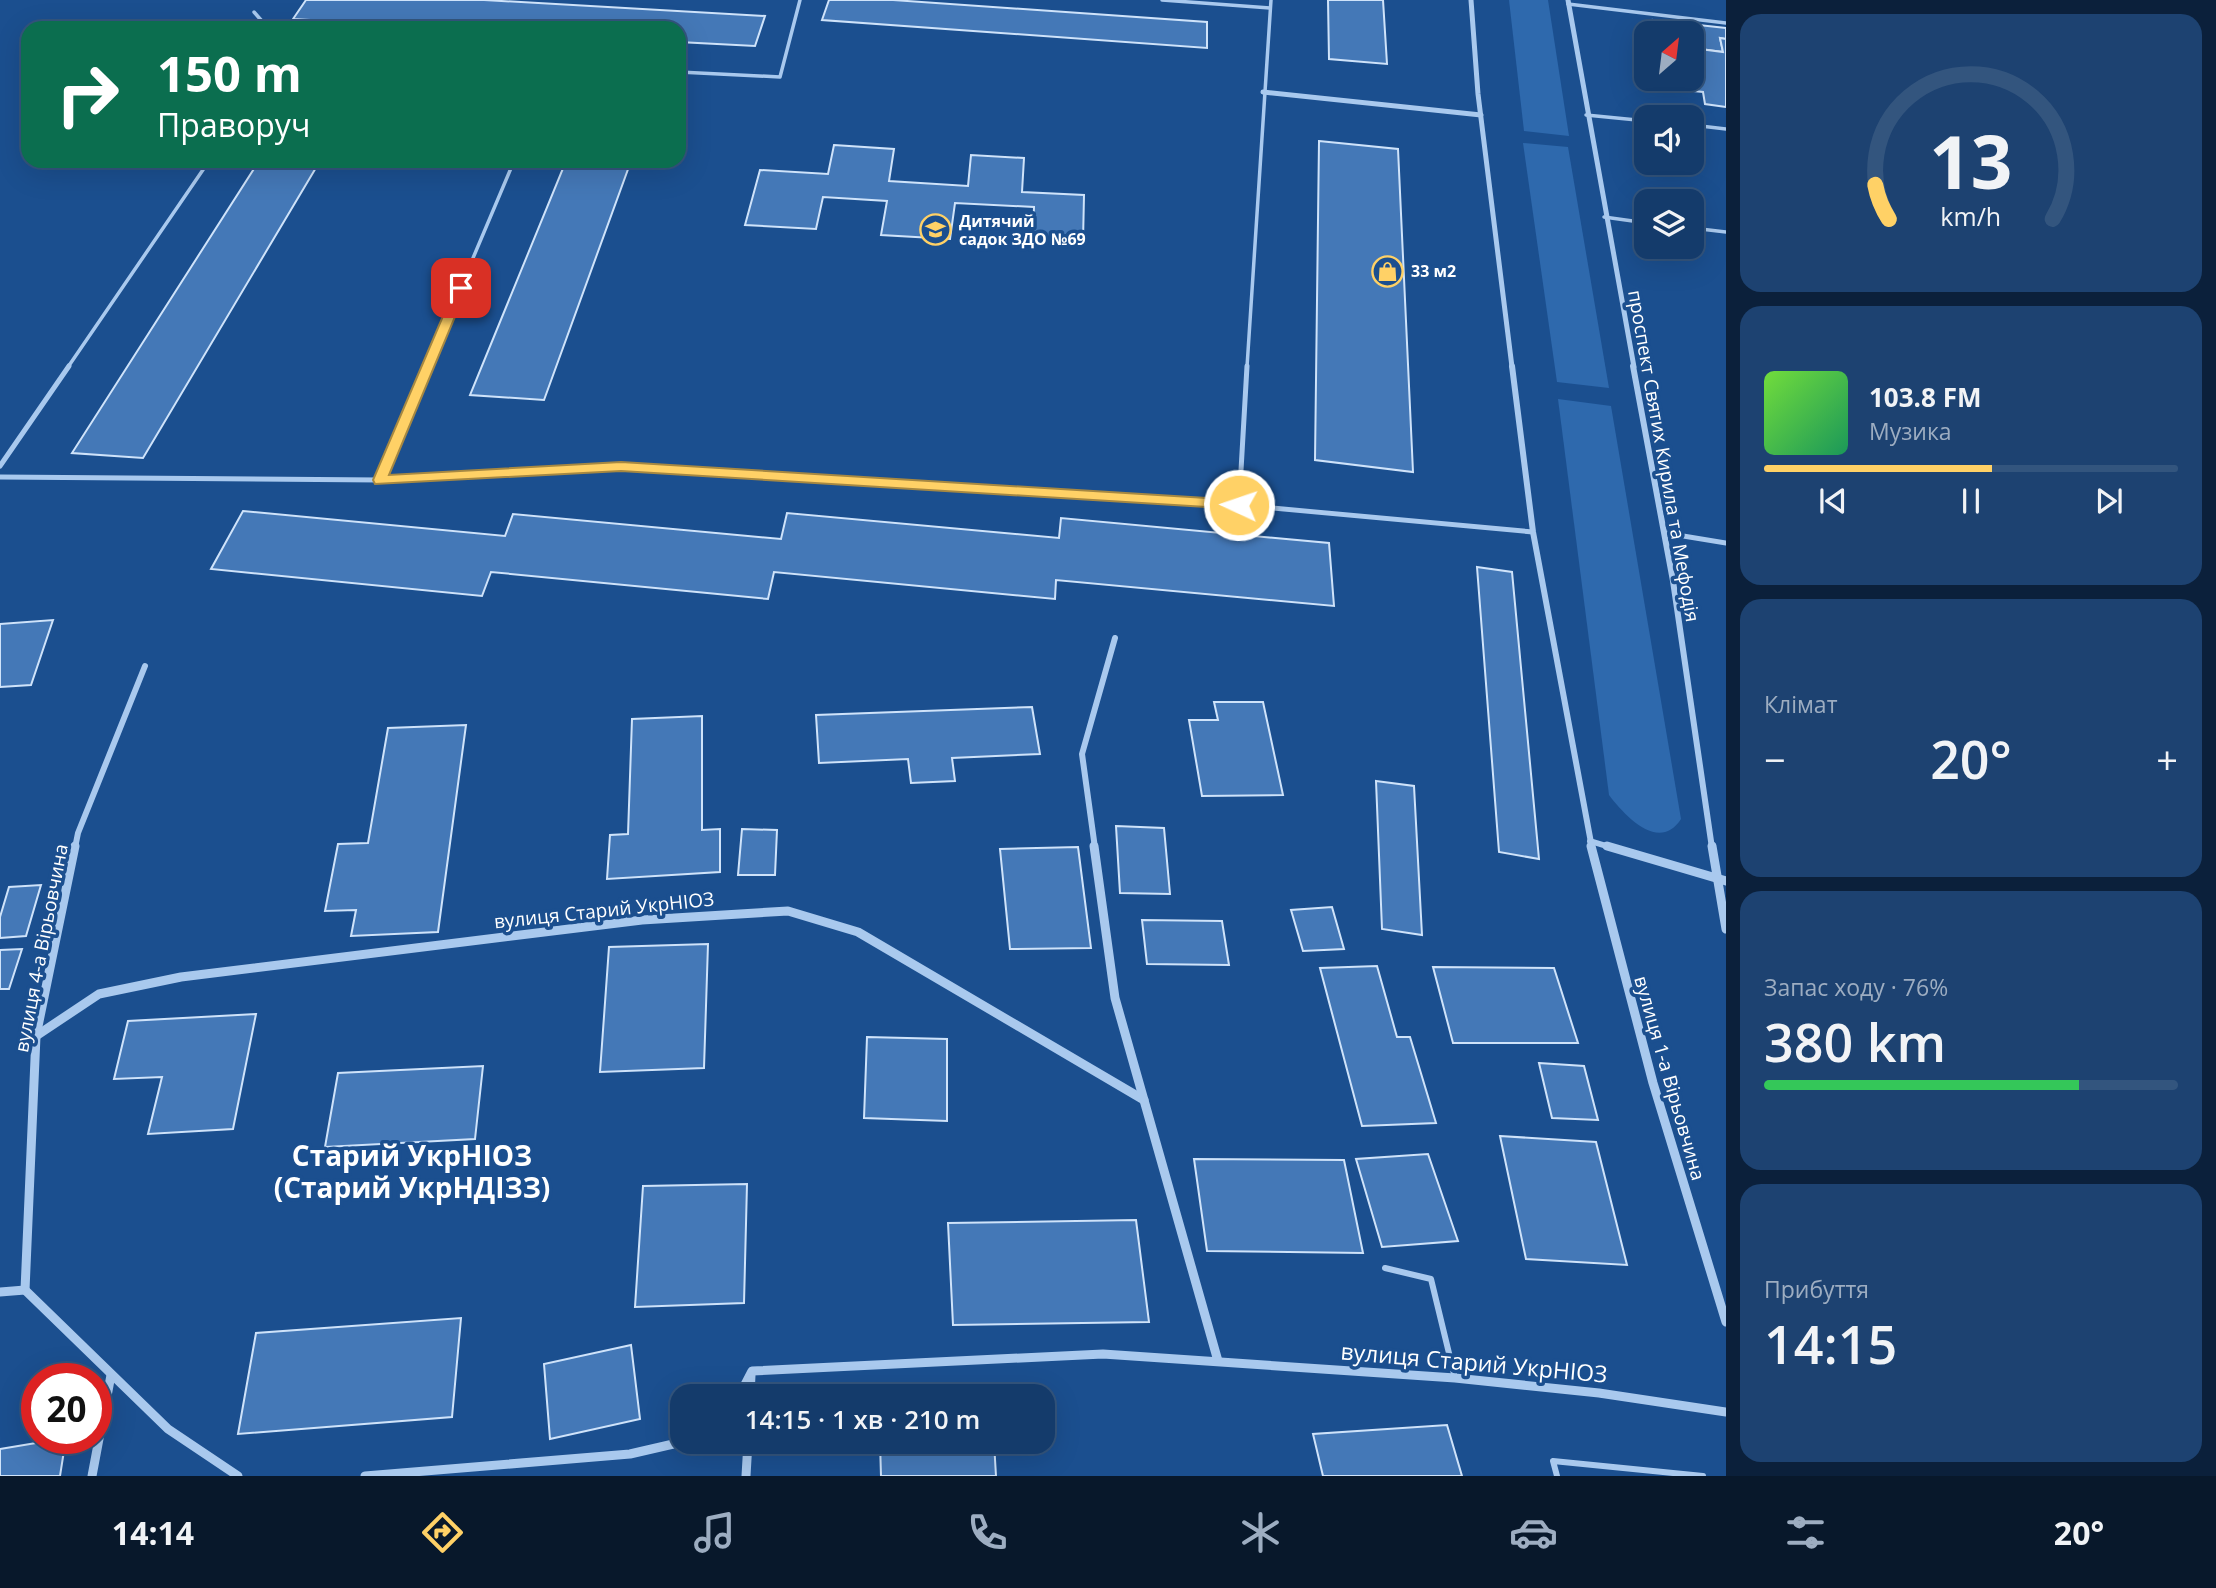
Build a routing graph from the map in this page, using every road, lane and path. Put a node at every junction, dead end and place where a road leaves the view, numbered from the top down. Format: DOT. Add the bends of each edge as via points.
graph roads {
  1 [pos="800,0"];
  2 [pos="1162,0"];
  3 [pos="1271,0"];
  4 [pos="1471,0"];
  5 [pos="1568,2"];
  6 [pos="1270,8"];
  7 [pos="254,12"];
  8 [pos="262,21"];
  9 [pos="1726,23"];
  10 [pos="686,72"];
  11 [pos="1263,92"];
  12 [pos="1481,115"];
  13 [pos="1586,115"];
  14 [pos="1634,120"];
  15 [pos="1704,126"];
  16 [pos="1726,129"];
  17 [pos="204,168"];
  18 [pos="511,168"];
  19 [pos="1604,217"];
  20 [pos="1634,221"];
  21 [pos="1704,229"];
  22 [pos="1726,232"];
  23 [pos="0,466"];
  24 [pos="0,477"];
  25 [pos="380,480"];
  26 [pos="1239,505"];
  27 [pos="1533,532"];
  28 [pos="1665,533"];
  29 [pos="1726,543"];
  30 [pos="1115,638"];
  31 [pos="145,666"];
  32 [pos="1590,841"];
  33 [pos="1716,878"];
  34 [pos="1726,881"];
  35 [pos="1726,929"];
  36 [pos="36,1036"];
  37 [pos="1144,1100"];
  38 [pos="1385,1268"];
  39 [pos="25,1290"];
  40 [pos="0,1292"];
  41 [pos="1726,1322"];
  42 [pos="1218,1361"];
  43 [pos="99,1363"];
  44 [pos="752,1371"];
  45 [pos="112,1376"];
  46 [pos="1455,1378"];
  47 [pos="745,1384"];
  48 [pos="751,1384"];
  49 [pos="1726,1412"];
  50 [pos="670,1445"];
  51 [pos="96,1454"];
  52 [pos="747,1454"];
  53 [pos="92,1476"];
  54 [pos="238,1476"];
  55 [pos="365,1476"];
  56 [pos="746,1476"];
  57 [pos="1557,1476"];
  58 [pos="1703,1476"];
  1 -- 10 [label="lane" via="780,77"];
  2 -- 6 [label="lane"];
  3 -- 6 [label="lane"];
  4 -- 12 [label="street"];
  5 -- 9 [label="lane"];
  5 -- 13 [label="street, проспект Святих Кирила та Мефодія"];
  6 -- 11 [label="lane"];
  7 -- 8 [label="lane"];
  11 -- 12 [label="street"];
  11 -- 26 [label="lane"];
  12 -- 27 [label="street"];
  13 -- 14 [label="lane"];
  13 -- 19 [label="street, проспект Святих Кирила та Мефодія"];
  15 -- 16 [label="lane"];
  17 -- 23 [label="lane"];
  18 -- 25 [label="lane"];
  19 -- 20 [label="lane"];
  19 -- 28 [label="street, проспект Святих Кирила та Мефодія"];
  21 -- 22 [label="lane"];
  24 -- 25 [label="lane"];
  25 -- 26 [label="lane" via="621,467"];
  26 -- 27 [label="lane"];
  27 -- 32 [label="street"];
  28 -- 29 [label="lane"];
  28 -- 33 [label="street, проспект Святих Кирила та Мефодія"];
  30 -- 37 [label="street" via="1082,754 1115,998"];
  31 -- 36 [label="street, вулиця 4-а Вірьовчинa" via="78,834"];
  32 -- 33 [label="street"];
  32 -- 41 [label="street, вулиця 1-а Вірьовчина" via="1653,1083"];
  33 -- 34 [label="street"];
  33 -- 35 [label="street"];
  36 -- 37 [label="street, вулиця Старий УкрНІОЗ" via="99,994 181,978 642,920 788,911 858,932"];
  36 -- 39 [label="street, вулиця 4-а Вірьовчинa"];
  37 -- 42 [label="street"];
  38 -- 46 [label="lane" via="1431,1279"];
  39 -- 40 [label="street"];
  39 -- 43 [label="street"];
  42 -- 44 [label="street, вулиця Старий УкрНІОЗ" via="1104,1354"];
  42 -- 46 [label="street, вулиця Старий УкрНІОЗ"];
  44 -- 47 [label="street"];
  44 -- 48 [label="street"];
  45 -- 54 [label="street" via="168,1429"];
  46 -- 49 [label="street, вулиця Старий УкрНІОЗ"];
  50 -- 55 [label="street" via="630,1454"];
  51 -- 53 [label="street"];
  52 -- 56 [label="street"];
  57 -- 58 [label="lane" via="1553,1461"];
}
